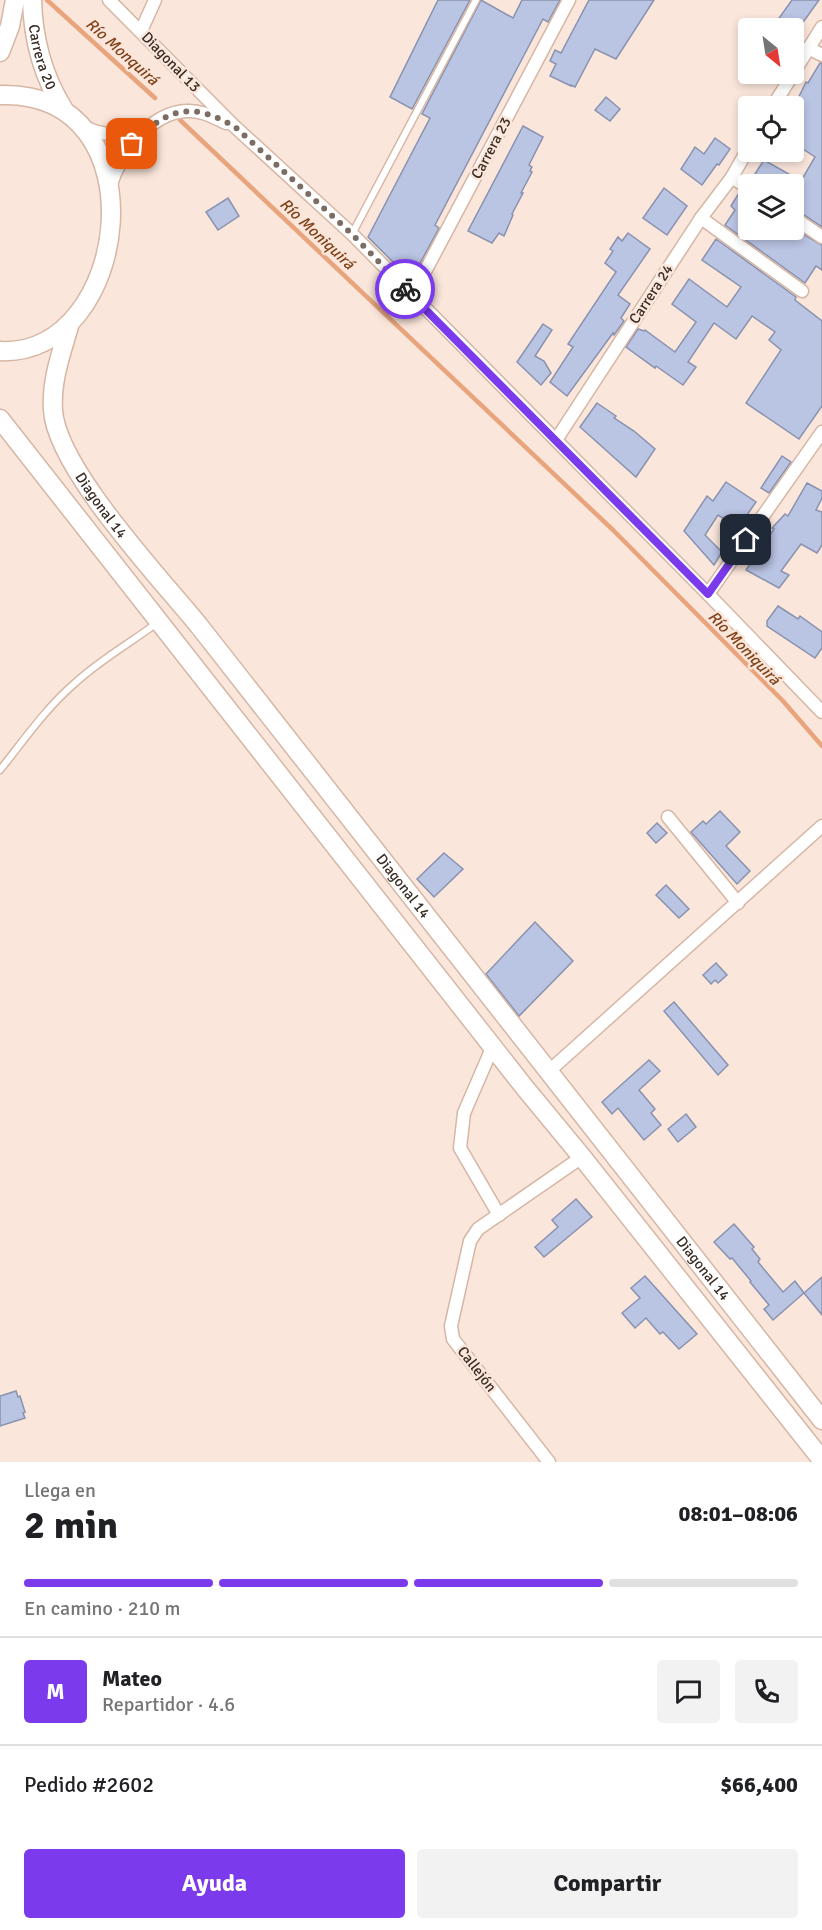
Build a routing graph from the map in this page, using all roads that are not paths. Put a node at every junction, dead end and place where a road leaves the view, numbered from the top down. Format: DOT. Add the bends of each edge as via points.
graph roads {
  1 [pos="32,0"];
  2 [pos="109,0"];
  3 [pos="155,0"];
  4 [pos="476,0"];
  5 [pos="570,0"];
  6 [pos="12,2"];
  7 [pos="822,27"];
  8 [pos="141,31"];
  9 [pos="808,48"];
  10 [pos="0,52"];
  11 [pos="804,55"];
  12 [pos="822,55"];
  13 [pos="0,95"];
  14 [pos="71,115"];
  15 [pos="154,124"];
  16 [pos="233,125"];
  17 [pos="741,162"];
  18 [pos="732,177"];
  19 [pos="738,181"];
  20 [pos="110,187"];
  21 [pos="700,218"];
  22 [pos="804,225"];
  23 [pos="352,234"];
  24 [pos="822,237"];
  25 [pos="802,291"];
  26 [pos="412,296"];
  27 [pos="69,326"];
  28 [pos="0,351"];
  29 [pos="0,418"];
  30 [pos="822,432"];
  31 [pos="556,440"];
  32 [pos="708,594"];
  33 [pos="160,621"];
  34 [pos="822,712"];
  35 [pos="0,770"];
  36 [pos="668,817"];
  37 [pos="822,826"];
  38 [pos="738,903"];
  39 [pos="493,1046"];
  40 [pos="548,1072"];
  41 [pos="582,1157"];
  42 [pos="499,1215"];
  43 [pos="822,1420"];
  44 [pos="822,1460"];
  45 [pos="549,1462"];
  1 -- 14 [label="street, Carrera 20" via="39,58 50,85"];
  2 -- 8 [label="street, Diagonal 13"];
  3 -- 8 [label="street"];
  4 -- 23 [label="lane"];
  5 -- 26 [label="street, Carrera 23"];
  6 -- 10 [label="street, Carrera 20" via="10,26"];
  7 -- 9 [label="street"];
  8 -- 16 [label="street, Diagonal 13"];
  9 -- 11 [label="street"];
  9 -- 12 [label="street"];
  13 -- 14 [label="street" via="44,100"];
  14 -- 15 [label="street, Diagonal 13" via="87,129 113,134 139,131"];
  14 -- 20 [label="street, Carrera 20" via="98,148"];
  15 -- 16 [label="street, Diagonal 13" via="186,111 209,114"];
  15 -- 20 [label="street, Diagonal 13" via="125,154"];
  16 -- 23 [label="street, Diagonal 13"];
  17 -- 18 [label="street, Carrera 24"];
  18 -- 19 [label="street"];
  18 -- 21 [label="street, Carrera 24"];
  20 -- 27 [label="street, Carrera 20" via="111,230 101,271"];
  21 -- 25 [label="street"];
  21 -- 31 [label="street, Carrera 24"];
  22 -- 24 [label="street"];
  23 -- 26 [label="street, Diagonal 13"];
  26 -- 31 [label="street, Diagonal 13"];
  27 -- 28 [label="street" via="31,348"];
  27 -- 40 [label="street, Diagonal 14" via="56,372 53,411 62,444 87,486"];
  29 -- 33 [label="street, Diagonal 14"];
  30 -- 32 [label="street"];
  31 -- 32 [label="street, Diagonal 13"];
  32 -- 34 [label="street, Diagonal 13"];
  33 -- 35 [label="lane" via="73,684"];
  33 -- 39 [label="street, Diagonal 14"];
  36 -- 38 [label="street"];
  37 -- 38 [label="street"];
  38 -- 40 [label="street"];
  39 -- 41 [label="street, Diagonal 14"];
  39 -- 42 [label="street" via="464,1113 460,1148"];
  40 -- 43 [label="street, Diagonal 14"];
  41 -- 42 [label="street"];
  41 -- 44 [label="street, Diagonal 14"];
  42 -- 45 [label="street, Callejón" via="478,1229 470,1242 451,1326 453,1339"];
}
